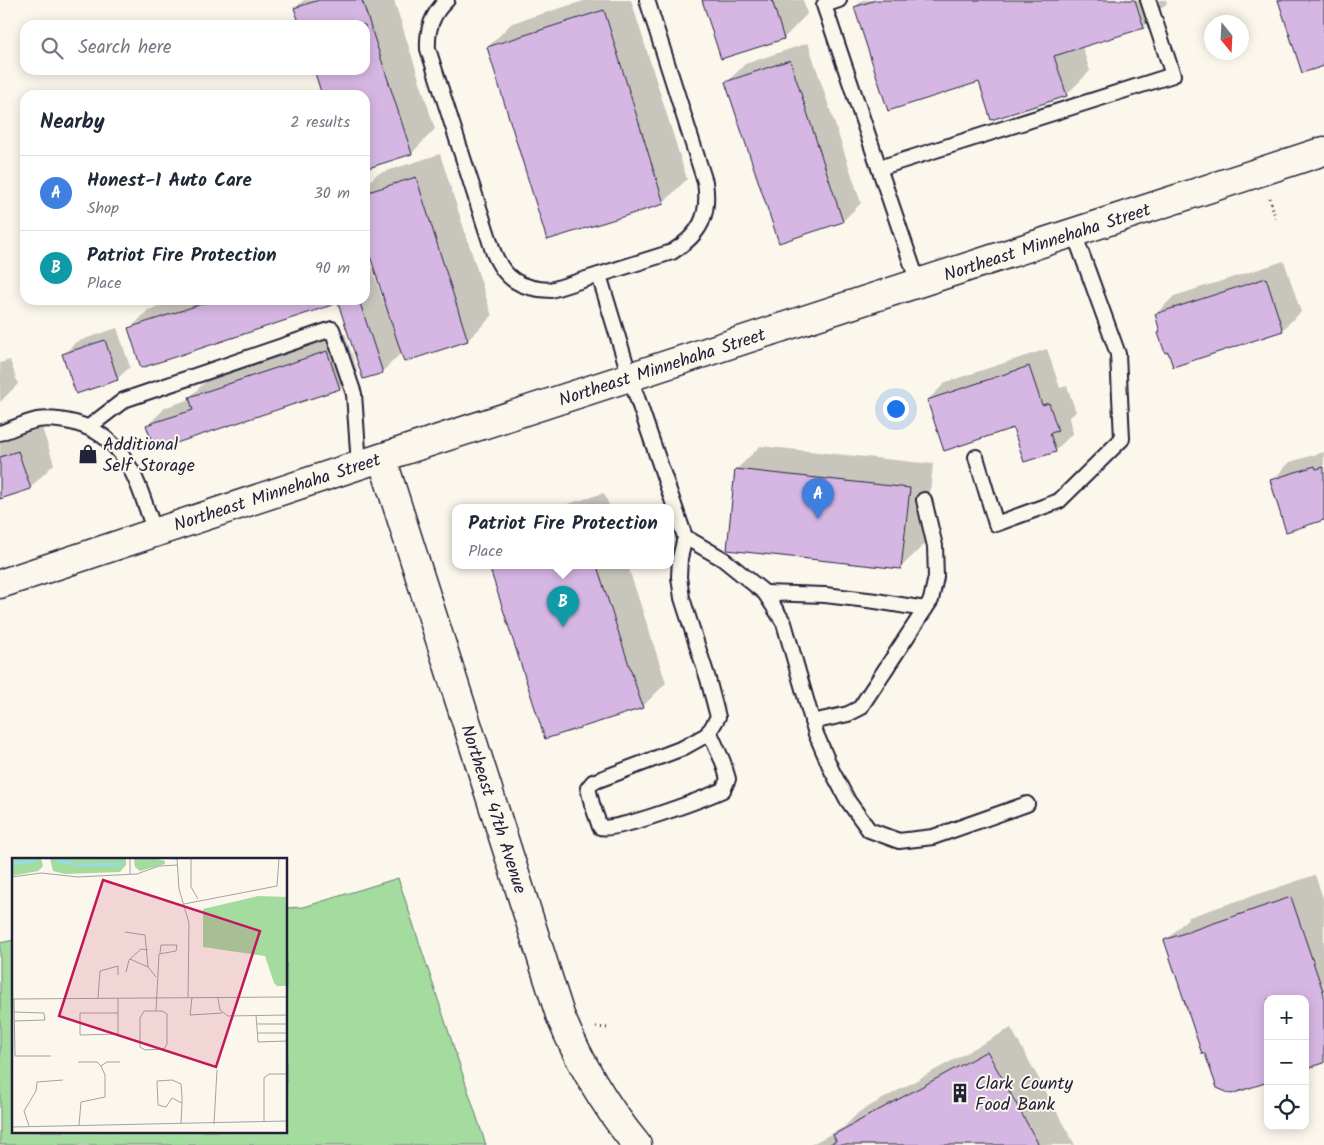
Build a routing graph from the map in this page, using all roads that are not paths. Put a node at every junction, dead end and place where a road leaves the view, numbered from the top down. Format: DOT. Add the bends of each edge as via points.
graph roads {
  1 [pos="447,0"];
  2 [pos="647,0"];
  3 [pos="839,0"];
  4 [pos="1148,0"];
  5 [pos="1324,151"];
  6 [pos="879,168"];
  7 [pos="1074,233"];
  8 [pos="599,276"];
  9 [pos="918,284"];
  10 [pos="630,377"];
  11 [pos="89,427"];
  12 [pos="0,433"];
  13 [pos="976,457"];
  14 [pos="370,461"];
  15 [pos="924,500"];
  16 [pos="674,504"];
  17 [pos="674,505"];
  18 [pos="155,532"];
  19 [pos="685,537"];
  20 [pos="0,584"];
  21 [pos="765,593"];
  22 [pos="925,609"];
  23 [pos="812,722"];
  24 [pos="709,731"];
  25 [pos="1027,804"];
  26 [pos="637,1145"];
  1 -- 8 [label="lane" via="431,20 428,49 498,265 521,285 536,290 551,290"];
  2 -- 8 [label="lane" via="704,182 707,198 705,215 687,243 672,252"];
  3 -- 6 [label="lane" via="824,5"];
  4 -- 6 [label="lane" via="1173,75"];
  5 -- 7 [label="main road, Northeast Minnehaha Street"];
  6 -- 9 [label="lane"];
  7 -- 9 [label="main road, Northeast Minnehaha Street"];
  7 -- 13 [label="lane" via="1118,354 1122,439 1059,501 996,524"];
  8 -- 10 [label="lane"];
  9 -- 10 [label="main road, Northeast Minnehaha Street"];
  10 -- 14 [label="main road, Northeast Minnehaha Street"];
  10 -- 16 [label="lane"];
  11 -- 12 [label="lane" via="63,420 37,420"];
  11 -- 14 [label="lane" via="124,400 332,329 354,394"];
  11 -- 18 [label="lane" via="111,441 128,462"];
  14 -- 18 [label="main road, Northeast Minnehaha Street"];
  14 -- 26 [label="main road, Northeast 47th Avenue" via="560,1015 591,1079"];
  15 -- 22 [label="lane" via="935,546 936,577 931,600"];
  17 -- 19 [label="lane"];
  18 -- 20 [label="main road, Northeast Minnehaha Street"];
  19 -- 21 [label="lane" via="722,559"];
  19 -- 24 [label="lane" via="679,577 682,598 718,717"];
  21 -- 22 [label="lane" via="876,600"];
  21 -- 23 [label="lane" via="784,623"];
  22 -- 23 [label="lane" via="860,708"];
  23 -- 25 [label="lane" via="832,771 869,830 899,841 933,837"];
  24 -- 24 [label="lane" via="683,748 593,782 588,788 600,827 623,825 723,790 728,779"];
}
